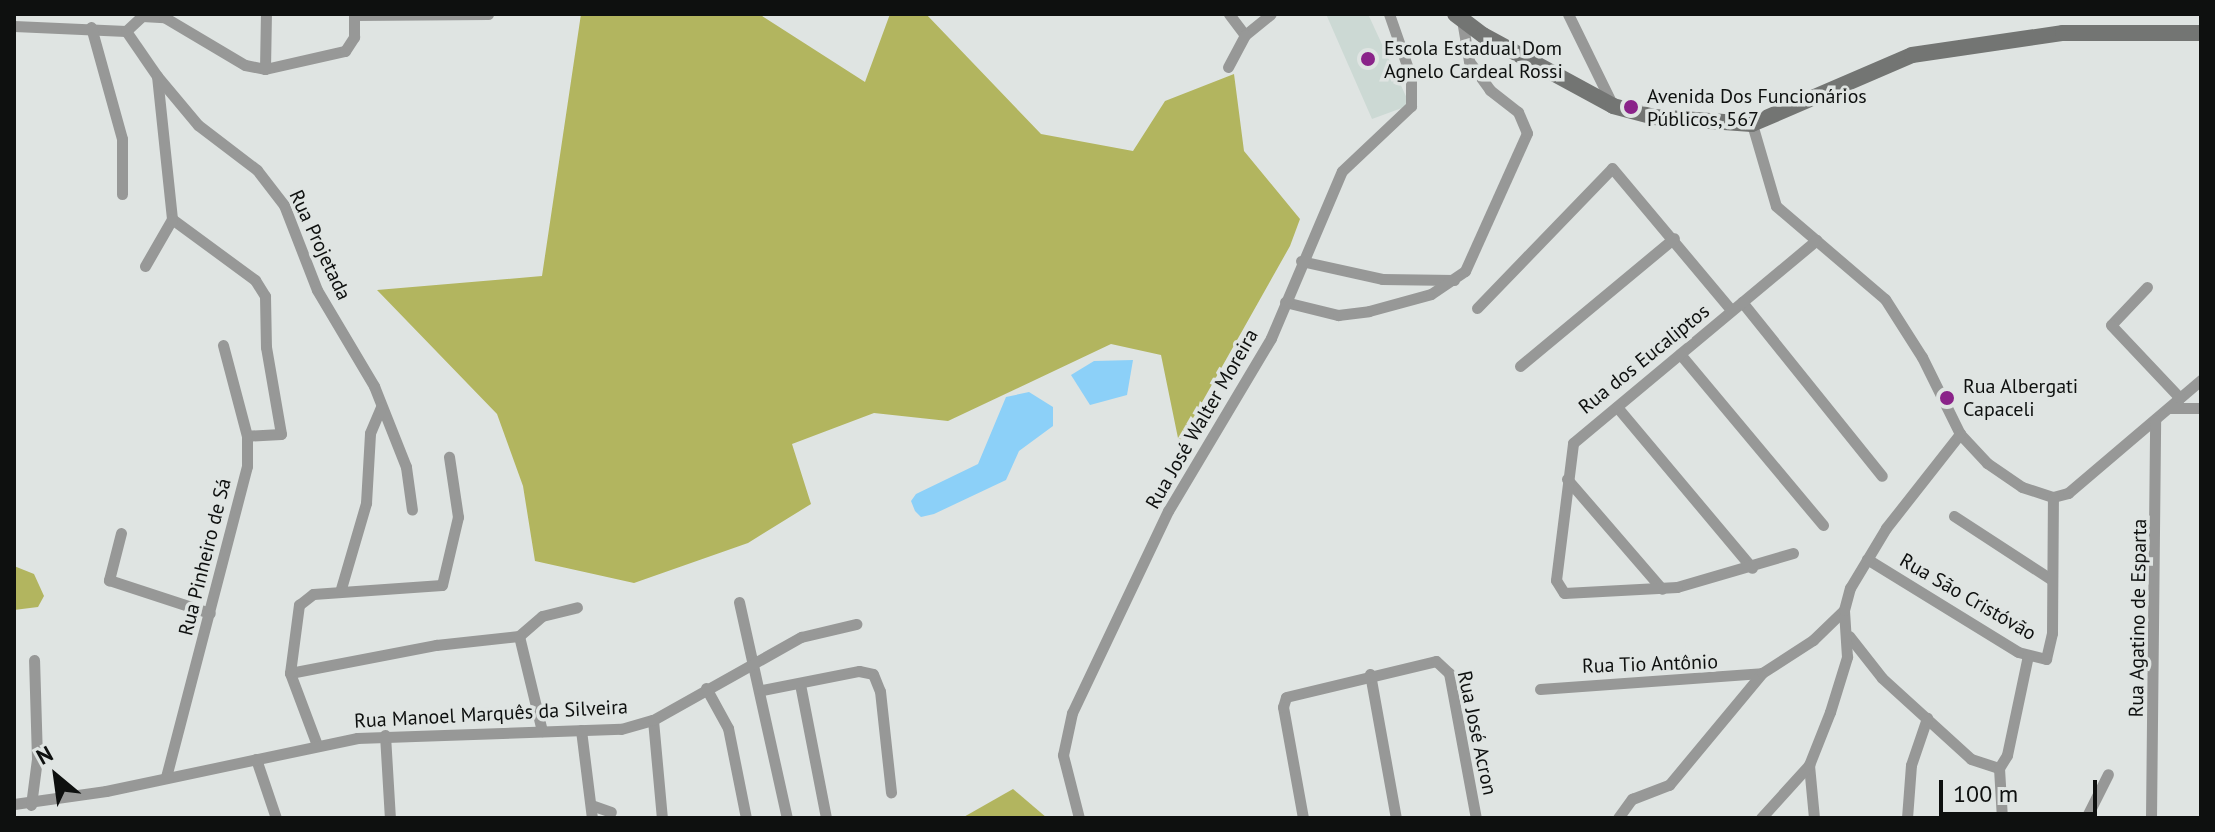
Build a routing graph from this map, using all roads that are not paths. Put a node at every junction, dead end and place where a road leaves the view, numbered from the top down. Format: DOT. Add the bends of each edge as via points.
graph roads {
  1 [pos="266,14"];
  2 [pos="354,14"];
  3 [pos="488,14"];
  4 [pos="1229,14"];
  5 [pos="1271,14"];
  6 [pos="1389,14"];
  7 [pos="1568,14"];
  8 [pos="423,15"];
  9 [pos="1458,17"];
  10 [pos="14,26"];
  11 [pos="91,27"];
  12 [pos="126,31"];
  13 [pos="2201,33"];
  14 [pos="1245,35"];
  15 [pos="1228,67"];
  16 [pos="265,69"];
  17 [pos="157,76"];
  18 [pos="1613,106"];
  19 [pos="1752,124"];
  20 [pos="122,194"];
  21 [pos="172,219"];
  22 [pos="1674,238"];
  23 [pos="1817,240"];
  24 [pos="1301,261"];
  25 [pos="145,266"];
  26 [pos="1456,280"];
  27 [pos="2147,287"];
  28 [pos="1285,302"];
  29 [pos="1742,302"];
  30 [pos="1477,308"];
  31 [pos="1731,310"];
  32 [pos="223,345"];
  33 [pos="1680,354"];
  34 [pos="1520,366"];
  35 [pos="2201,380"];
  36 [pos="2180,398"];
  37 [pos="381,407"];
  38 [pos="1617,407"];
  39 [pos="2169,408"];
  40 [pos="2201,408"];
  41 [pos="2155,420"];
  42 [pos="1960,434"];
  43 [pos="247,436"];
  44 [pos="449,457"];
  45 [pos="1882,476"];
  46 [pos="1567,479"];
  47 [pos="2053,497"];
  48 [pos="412,510"];
  49 [pos="1954,516"];
  50 [pos="1823,525"];
  51 [pos="121,533"];
  52 [pos="1793,553"];
  53 [pos="1867,559"];
  54 [pos="1752,568"];
  55 [pos="2052,580"];
  56 [pos="1662,589"];
  57 [pos="340,592"];
  58 [pos="739,602"];
  59 [pos="577,607"];
  60 [pos="1844,610"];
  61 [pos="210,613"];
  62 [pos="856,624"];
  63 [pos="519,636"];
  64 [pos="1849,636"];
  65 [pos="2028,655"];
  66 [pos="34,660"];
  67 [pos="756,664"];
  68 [pos="290,673"];
  69 [pos="1762,673"];
  70 [pos="1370,674"];
  71 [pos="800,684"];
  72 [pos="706,688"];
  73 [pos="1540,689"];
  74 [pos="762,690"];
  75 [pos="1927,718"];
  76 [pos="653,720"];
  77 [pos="581,730"];
  78 [pos="542,731"];
  79 [pos="385,735"];
  80 [pos="317,745"];
  81 [pos="256,759"];
  82 [pos="1809,765"];
  83 [pos="1999,768"];
  84 [pos="2108,774"];
  85 [pos="166,777"];
  86 [pos="891,792"];
  87 [pos="14,804"];
  88 [pos="31,805"];
  89 [pos="591,812"];
  90 [pos="611,812"];
  91 [pos="276,818"];
  92 [pos="390,818"];
  93 [pos="662,818"];
  94 [pos="746,818"];
  95 [pos="787,818"];
  96 [pos="826,818"];
  97 [pos="1079,818"];
  98 [pos="1303,818"];
  99 [pos="1396,818"];
  100 [pos="1476,818"];
  101 [pos="1618,818"];
  102 [pos="1761,818"];
  103 [pos="1814,818"];
  104 [pos="1907,818"];
  105 [pos="2002,818"];
  106 [pos="2086,818"];
  107 [pos="2151,818"];
  1 -- 16 [label="street"];
  2 -- 8 [label="street"];
  2 -- 16 [label="street" via="354,37 345,51"];
  3 -- 8 [label="street"];
  4 -- 14 [label="street"];
  5 -- 14 [label="street"];
  6 -- 24 [label="street, Rua José Walter Moreira" via="1411,77 1411,106 1342,171"];
  7 -- 18 [label="street"];
  9 -- 18 [label="street"];
  9 -- 26 [label="street" via="1469,61 1490,90 1518,112 1527,133 1473,257"];
  10 -- 11 [label="street"];
  11 -- 12 [label="street"];
  11 -- 20 [label="street" via="122,139"];
  12 -- 16 [label="street" via="142,16 164,17 245,65"];
  12 -- 17 [label="street, Rua Projetada"];
  13 -- 19 [label="street" via="2063,33 1912,55"];
  14 -- 15 [label="street"];
  17 -- 21 [label="street, Rua Projetada"];
  17 -- 37 [label="street, Rua Projetada" via="198,125 273,188 317,290 367,371"];
  18 -- 19 [label="street" via="1654,117"];
  19 -- 23 [label="street" via="1776,206"];
  21 -- 25 [label="street"];
  21 -- 43 [label="street" via="263,290 281,434"];
  22 -- 30 [label="street" via="1617,169 1606,169"];
  22 -- 31 [label="street"];
  22 -- 34 [label="street"];
  23 -- 29 [label="street, Rua dos Eucaliptos"];
  23 -- 42 [label="street" via="1885,299 1922,357"];
  24 -- 26 [label="street" via="1382,279"];
  24 -- 28 [label="street, Rua José Walter Moreira"];
  26 -- 28 [label="street" via="1411,301 1338,315"];
  27 -- 36 [label="street" via="2111,325"];
  28 -- 97 [label="street, Rua José Walter Moreira" via="1271,338 1168,511 1072,713 1063,755"];
  29 -- 31 [label="street, Rua dos Eucaliptos"];
  29 -- 45 [label="street"];
  31 -- 33 [label="street, Rua dos Eucaliptos"];
  32 -- 43 [label="street, Rua Pinheiro de Sá"];
  33 -- 38 [label="street, Rua dos Eucaliptos"];
  33 -- 50 [label="street"];
  35 -- 36 [label="street"];
  36 -- 39 [label="street"];
  37 -- 48 [label="street, Rua Projetada" via="406,467"];
  37 -- 57 [label="street" via="370,433 366,503"];
  38 -- 46 [label="street, Rua dos Eucaliptos" via="1573,443"];
  38 -- 54 [label="street"];
  39 -- 40 [label="street"];
  39 -- 41 [label="street"];
  41 -- 47 [label="street" via="2077,487"];
  41 -- 107 [label="street, Rua Agatino de Esparta"];
  42 -- 47 [label="street" via="1987,463 2022,487"];
  42 -- 53 [label="street"];
  43 -- 61 [label="street, Rua Pinheiro de Sá" via="247,466"];
  44 -- 57 [label="street" via="458,517 442,585"];
  46 -- 56 [label="street"];
  46 -- 56 [label="street, Rua dos Eucaliptos" via="1559,590"];
  47 -- 55 [label="street"];
  49 -- 55 [label="street"];
  51 -- 61 [label="street" via="109,580"];
  52 -- 54 [label="street, Rua dos Eucaliptos"];
  53 -- 60 [label="street"];
  53 -- 65 [label="street, Rua São Cristóvão"];
  54 -- 56 [label="street, Rua dos Eucaliptos"];
  55 -- 65 [label="street, Rua São Cristóvão" via="2052,653 2046,659"];
  57 -- 68 [label="street" via="302,600"];
  58 -- 67 [label="street"];
  59 -- 63 [label="street" via="542,616"];
  60 -- 64 [label="street"];
  60 -- 69 [label="street" via="1813,640"];
  61 -- 85 [label="street, Rua Pinheiro de Sá"];
  62 -- 67 [label="street, Rua Manoel Marquês da Silveira" via="801,637"];
  63 -- 68 [label="street" via="436,645"];
  63 -- 78 [label="street"];
  64 -- 75 [label="street" via="1882,678"];
  64 -- 82 [label="street" via="1839,689"];
  65 -- 83 [label="street" via="2007,755"];
  66 -- 88 [label="street" via="37,759"];
  67 -- 72 [label="street, Rua Manoel Marquês da Silveira"];
  67 -- 74 [label="street"];
  68 -- 80 [label="street"];
  69 -- 73 [label="street, Rua Tio Antônio"];
  69 -- 101 [label="street" via="1669,785 1632,799"];
  70 -- 98 [label="street" via="1286,697 1283,707"];
  70 -- 99 [label="street"];
  70 -- 100 [label="street, Rua José Acron" via="1436,661 1449,673"];
  71 -- 74 [label="street"];
  71 -- 86 [label="street" via="859,671 873,674 880,691"];
  71 -- 96 [label="street"];
  72 -- 76 [label="street, Rua Manoel Marquês da Silveira"];
  72 -- 94 [label="street" via="728,728"];
  74 -- 95 [label="street"];
  75 -- 83 [label="street" via="1977,764"];
  75 -- 104 [label="street" via="1911,765"];
  76 -- 77 [label="street, Rua Manoel Marquês da Silveira" via="621,729"];
  76 -- 93 [label="street"];
  77 -- 78 [label="street, Rua Manoel Marquês da Silveira"];
  77 -- 89 [label="street"];
  78 -- 79 [label="street, Rua Manoel Marquês da Silveira"];
  79 -- 80 [label="street, Rua Manoel Marquês da Silveira"];
  79 -- 92 [label="street"];
  80 -- 81 [label="street, Rua Manoel Marquês da Silveira"];
  81 -- 85 [label="street, Rua Manoel Marquês da Silveira"];
  81 -- 91 [label="street"];
  82 -- 102 [label="street"];
  82 -- 103 [label="street"];
  83 -- 105 [label="street"];
  84 -- 106 [label="street"];
  85 -- 88 [label="street, Rua Manoel Marquês da Silveira"];
  87 -- 88 [label="street, Rua Manoel Marquês da Silveira"];
  89 -- 90 [label="street"];
}
